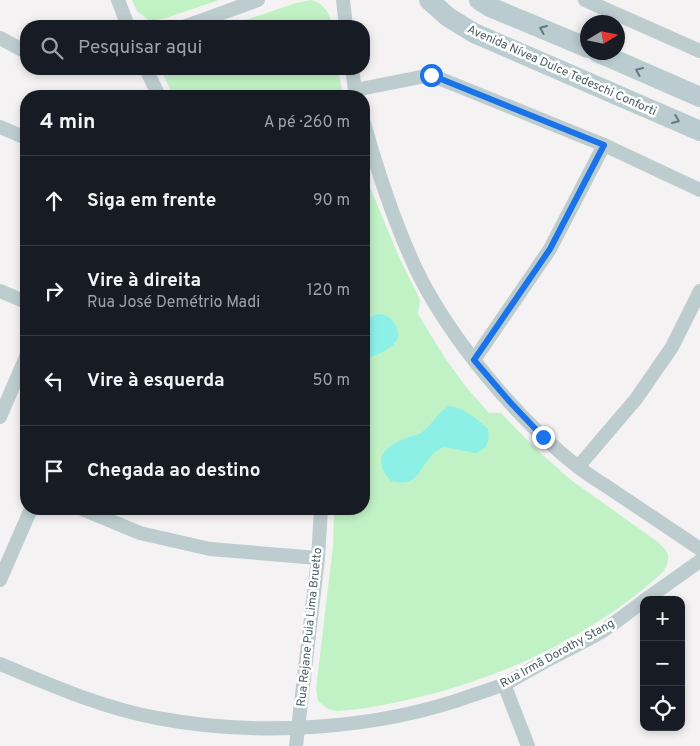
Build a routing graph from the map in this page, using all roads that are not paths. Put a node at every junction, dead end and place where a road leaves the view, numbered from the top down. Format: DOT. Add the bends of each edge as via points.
graph roads {
  1 [pos="118,0"];
  2 [pos="258,0"];
  3 [pos="343,0"];
  4 [pos="429,0"];
  5 [pos="479,0"];
  6 [pos="585,0"];
  7 [pos="126,20"];
  8 [pos="203,20"];
  9 [pos="345,20"];
  10 [pos="0,38"];
  11 [pos="580,45"];
  12 [pos="20,49"];
  13 [pos="700,50"];
  14 [pos="615,60"];
  15 [pos="149,75"];
  16 [pos="353,75"];
  17 [pos="156,90"];
  18 [pos="355,90"];
  19 [pos="368,90"];
  20 [pos="700,97"];
  21 [pos="0,127"];
  22 [pos="700,131"];
  23 [pos="20,135"];
  24 [pos="370,142"];
  25 [pos="604,145"];
  26 [pos="700,190"];
  27 [pos="0,291"];
  28 [pos="700,291"];
  29 [pos="20,299"];
  30 [pos="474,360"];
  31 [pos="20,371"];
  32 [pos="0,417"];
  33 [pos="578,467"];
  34 [pos="28,515"];
  35 [pos="96,515"];
  36 [pos="321,515"];
  37 [pos="700,550"];
  38 [pos="318,558"];
  39 [pos="700,560"];
  40 [pos="0,580"];
  41 [pos="650,596"];
  42 [pos="640,604"];
  43 [pos="0,664"];
  44 [pos="504,684"];
  45 [pos="298,728"];
  46 [pos="296,746"];
  47 [pos="528,746"];
  1 -- 7 [label="street"];
  2 -- 8 [label="street"];
  3 -- 9 [label="street"];
  4 -- 22 [label="main road, Avenida Nívea Dulce Tedeschi Conforti, one-way" via="474,33"];
  11 -- 5 [label="main road, one-way"];
  6 -- 13 [label="street"];
  10 -- 12 [label="street"];
  20 -- 14 [label="main road, one-way"];
  15 -- 17 [label="street"];
  16 -- 18 [label="street"];
  19 -- 25 [label="street" via="431,75"];
  21 -- 23 [label="street"];
  24 -- 30 [label="street" via="391,210 417,270 443,317"];
  25 -- 26 [label="street"];
  25 -- 30 [label="street" via="550,249"];
  27 -- 29 [label="street"];
  28 -- 33 [label="street" via="662,362 636,399"];
  30 -- 33 [label="street" via="543,437"];
  31 -- 32 [label="street"];
  33 -- 37 [label="street"];
  34 -- 40 [label="street"];
  35 -- 38 [label="street" via="140,533 210,549"];
  36 -- 38 [label="street, Rua Rejane Puia Lima Bruetto"];
  38 -- 45 [label="street, Rua Rejane Puia Lima Bruetto"];
  39 -- 41 [label="street, Rua Irmã Dorothy Stang"];
  42 -- 44 [label="street, Rua Irmã Dorothy Stang" via="604,630"];
  43 -- 45 [label="street, Rua Irmã Dorothy Stang" via="115,708 156,718 251,728"];
  44 -- 45 [label="street, Rua Irmã Dorothy Stang" via="449,704 404,715"];
  44 -- 47 [label="street"];
  45 -- 46 [label="street, Rua Rejane Puia Lima Bruetto"];
}
